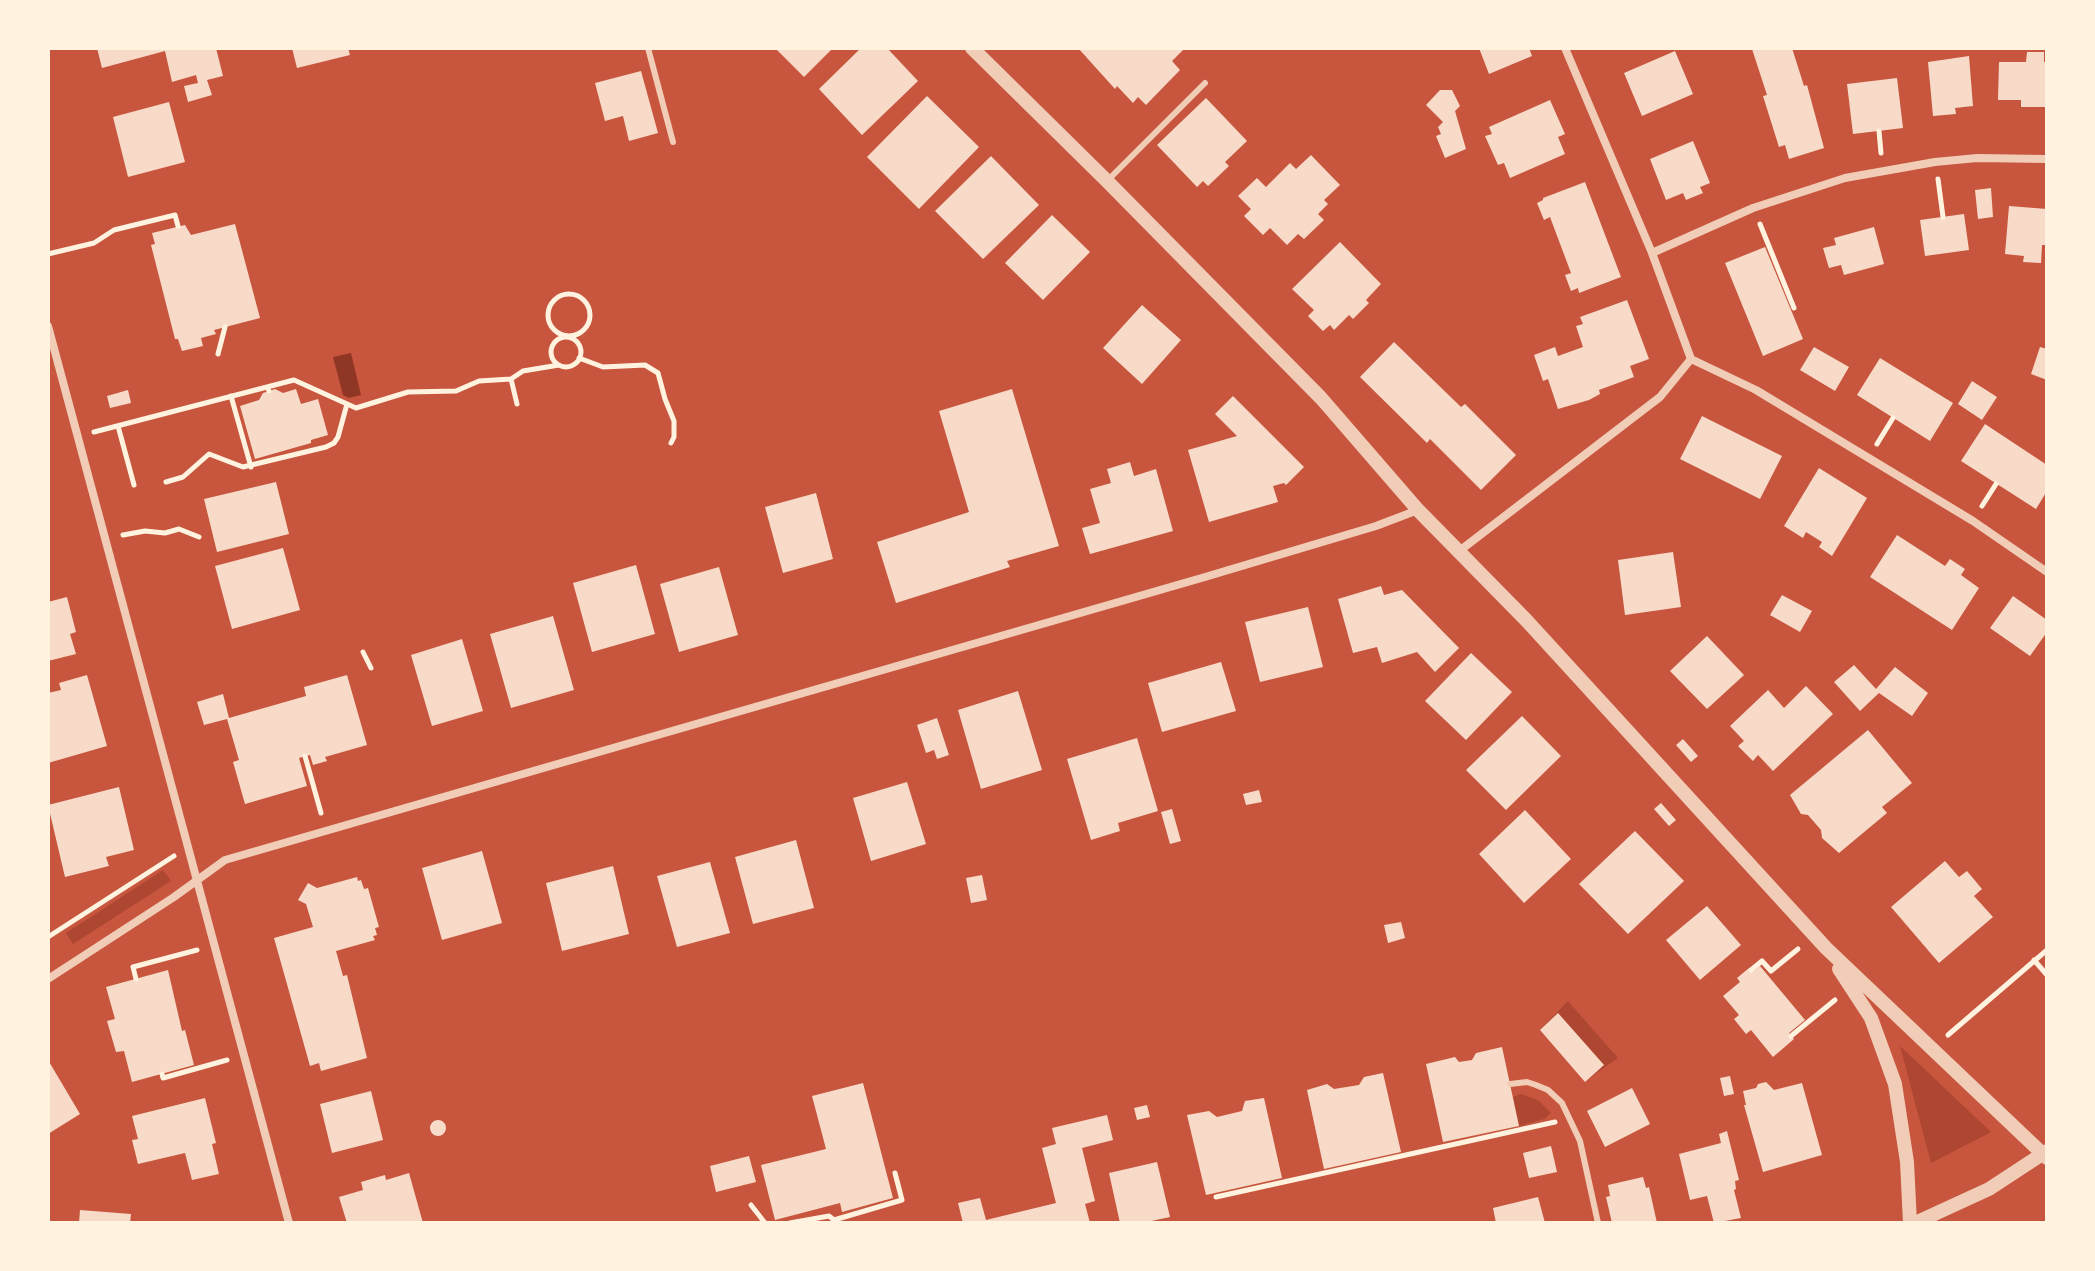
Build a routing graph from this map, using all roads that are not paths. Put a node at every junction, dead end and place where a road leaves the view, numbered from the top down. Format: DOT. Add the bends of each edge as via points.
graph roads {
  1 [pos="648,48"];
  2 [pos="972,48"];
  3 [pos="1565,48"];
  4 [pos="1205,83"];
  5 [pos="673,142"];
  6 [pos="2047,159"];
  7 [pos="1107,181"];
  8 [pos="1652,253"];
  9 [pos="48,326"];
  10 [pos="1691,359"];
  11 [pos="1418,510"];
  12 [pos="1458,552"];
  13 [pos="2047,572"];
  14 [pos="196,880"];
  15 [pos="1826,948"];
  16 [pos="48,979"];
  17 [pos="1510,1084"];
  18 [pos="2046,1154"];
  19 [pos="289,1223"];
  20 [pos="1598,1223"];
  21 [pos="1913,1223"];
  1 -- 5 [label="lane"];
  2 -- 7 [label="street"];
  3 -- 8 [label="street"];
  4 -- 7 [label="lane"];
  6 -- 8 [label="street" via="1977,158 1845,178 1753,208"];
  7 -- 11 [label="street" via="1321,398"];
  8 -- 10 [label="street"];
  9 -- 14 [label="street"];
  10 -- 12 [label="street" via="1660,397"];
  10 -- 13 [label="street" via="1756,390 1973,521"];
  11 -- 12 [label="street"];
  11 -- 14 [label="street" via="225,860"];
  12 -- 15 [label="street"];
  14 -- 16 [label="street"];
  14 -- 19 [label="street"];
  15 -- 18 [label="street"];
  15 -- 21 [label="street" via="1871,1018 1895,1084"];
  17 -- 20 [label="lane" via="1527,1082 1562,1103 1588,1168"];
  18 -- 21 [label="street" via="1989,1189"];
}
